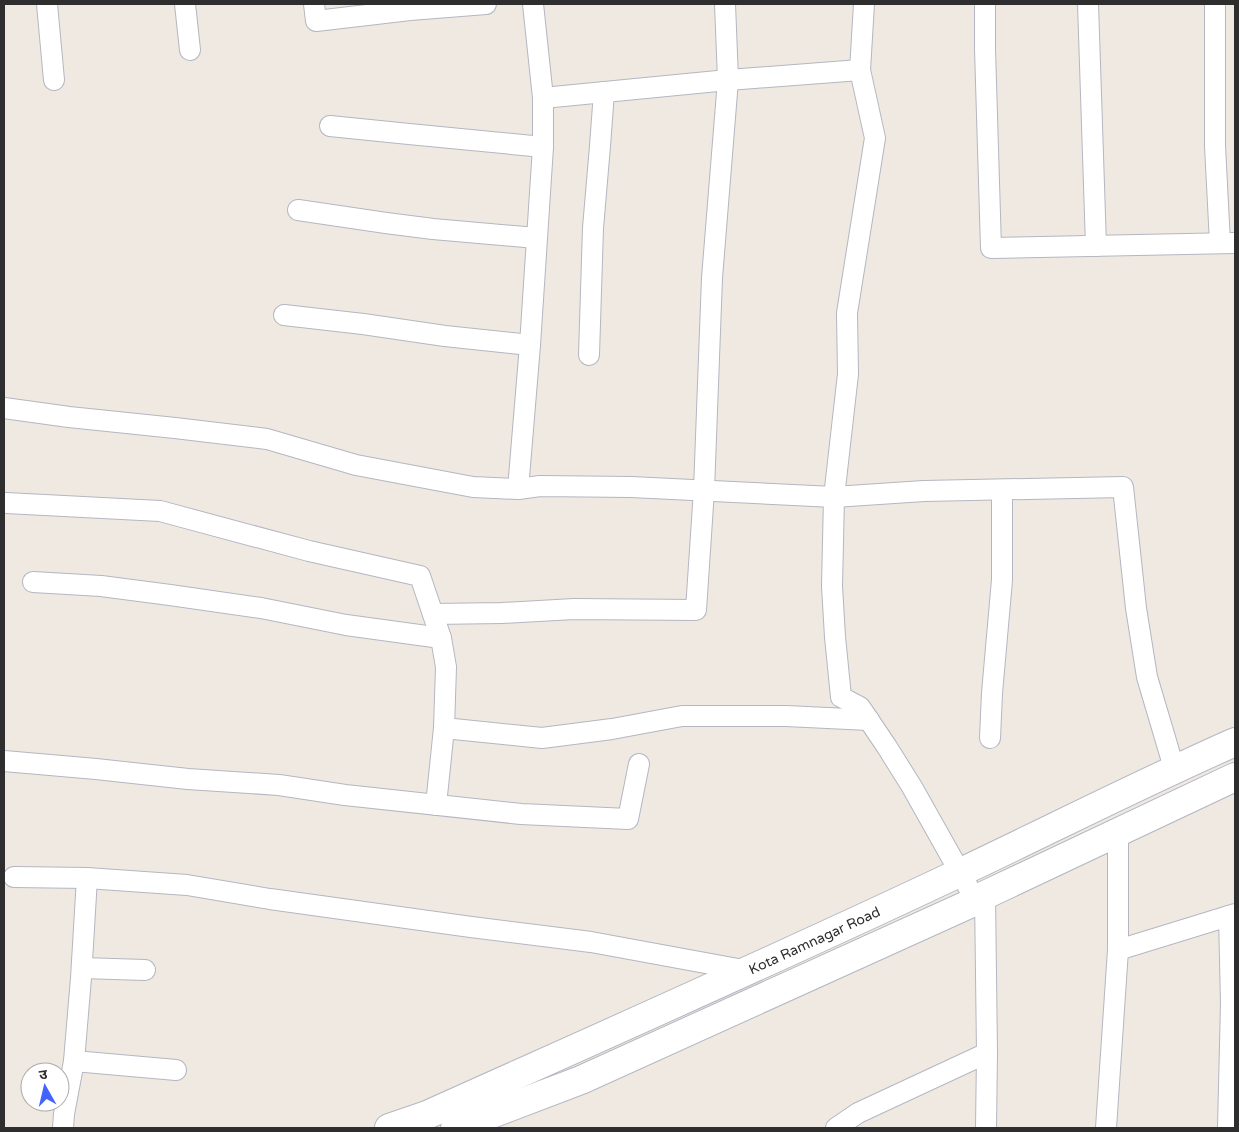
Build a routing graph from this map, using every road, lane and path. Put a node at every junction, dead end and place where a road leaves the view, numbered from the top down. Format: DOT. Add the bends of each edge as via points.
graph roads {
  1 [pos="47,4"];
  2 [pos="185,4"];
  3 [pos="314,4"];
  4 [pos="486,4"];
  5 [pos="533,4"];
  6 [pos="725,4"];
  7 [pos="864,4"];
  8 [pos="986,4"];
  9 [pos="1088,4"];
  10 [pos="1215,4"];
  11 [pos="190,50"];
  12 [pos="860,70"];
  13 [pos="54,80"];
  14 [pos="728,80"];
  15 [pos="604,92"];
  16 [pos="543,98"];
  17 [pos="330,126"];
  18 [pos="543,147"];
  19 [pos="298,210"];
  20 [pos="536,238"];
  21 [pos="1228,243"];
  22 [pos="1096,246"];
  23 [pos="284,315"];
  24 [pos="530,345"];
  25 [pos="589,355"];
  26 [pos="4,408"];
  27 [pos="518,489"];
  28 [pos="704,490"];
  29 [pos="1002,490"];
  30 [pos="834,496"];
  31 [pos="6,503"];
  32 [pos="33,582"];
  33 [pos="433,614"];
  34 [pos="441,638"];
  35 [pos="869,720"];
  36 [pos="444,728"];
  37 [pos="990,738"];
  38 [pos="1235,742"];
  39 [pos="4,760"];
  40 [pos="639,764"];
  41 [pos="1174,768"];
  42 [pos="1235,777"];
  43 [pos="436,805"];
  44 [pos="1118,832"];
  45 [pos="960,873"];
  46 [pos="14,876"];
  47 [pos="87,878"];
  48 [pos="981,898"];
  49 [pos="1232,915"];
  50 [pos="1118,950"];
  51 [pos="82,968"];
  52 [pos="145,970"];
  53 [pos="746,972"];
  54 [pos="987,1053"];
  55 [pos="74,1061"];
  56 [pos="176,1070"];
  57 [pos="63,1128"];
  58 [pos="390,1128"];
  59 [pos="455,1128"];
  60 [pos="836,1128"];
  61 [pos="986,1128"];
  62 [pos="1106,1128"];
  63 [pos="1228,1128"];
  1 -- 13 [label="street"];
  2 -- 11 [label="street"];
  3 -- 4 [label="street" via="316,21"];
  5 -- 16 [label="street"];
  6 -- 14 [label="street"];
  7 -- 12 [label="street"];
  8 -- 22 [label="street" via="991,248"];
  9 -- 22 [label="street"];
  10 -- 21 [label="street" via="1215,146"];
  12 -- 14 [label="street"];
  12 -- 30 [label="street" via="875,138 847,313 848,374"];
  14 -- 15 [label="street"];
  14 -- 28 [label="street" via="712,278"];
  15 -- 16 [label="street"];
  15 -- 25 [label="street" via="593,228"];
  16 -- 18 [label="street"];
  17 -- 18 [label="street"];
  18 -- 20 [label="street"];
  19 -- 20 [label="street" via="433,229"];
  20 -- 24 [label="street"];
  21 -- 22 [label="street"];
  23 -- 24 [label="street"];
  24 -- 27 [label="street"];
  26 -- 27 [label="street" via="267,439 366,467 473,488"];
  27 -- 28 [label="street" via="540,486"];
  28 -- 30 [label="street"];
  28 -- 33 [label="street" via="696,610 574,609"];
  29 -- 30 [label="street"];
  29 -- 37 [label="street" via="1002,580"];
  29 -- 41 [label="street" via="1123,487 1147,677"];
  30 -- 35 [label="street" via="832,586 841,697 860,706"];
  31 -- 33 [label="street" via="160,512 310,552 420,576"];
  32 -- 34 [label="street" via="170,595"];
  33 -- 34 [label="street"];
  34 -- 36 [label="street" via="446,667"];
  35 -- 36 [label="street" via="682,716 542,738"];
  35 -- 45 [label="street" via="912,787"];
  36 -- 43 [label="street"];
  38 -- 41 [label="street, Kota Ramnagar Road"];
  39 -- 43 [label="street" via="188,780 279,785"];
  40 -- 43 [label="street" via="628,819 520,814"];
  41 -- 45 [label="street, Kota Ramnagar Road"];
  42 -- 44 [label="street"];
  44 -- 48 [label="street"];
  44 -- 50 [label="street"];
  45 -- 48 [label="street"];
  45 -- 53 [label="street, Kota Ramnagar Road"];
  46 -- 47 [label="street"];
  47 -- 51 [label="street"];
  47 -- 53 [label="street" via="187,885 471,928 591,942"];
  48 -- 54 [label="street"];
  48 -- 59 [label="street" via="581,1080"];
  49 -- 50 [label="street"];
  49 -- 63 [label="street"];
  50 -- 62 [label="street"];
  51 -- 52 [label="street"];
  51 -- 55 [label="street"];
  53 -- 58 [label="street, Kota Ramnagar Road" via="427,1115"];
  54 -- 60 [label="street" via="858,1114"];
  54 -- 61 [label="street"];
  55 -- 56 [label="street"];
  55 -- 57 [label="street"];
}
